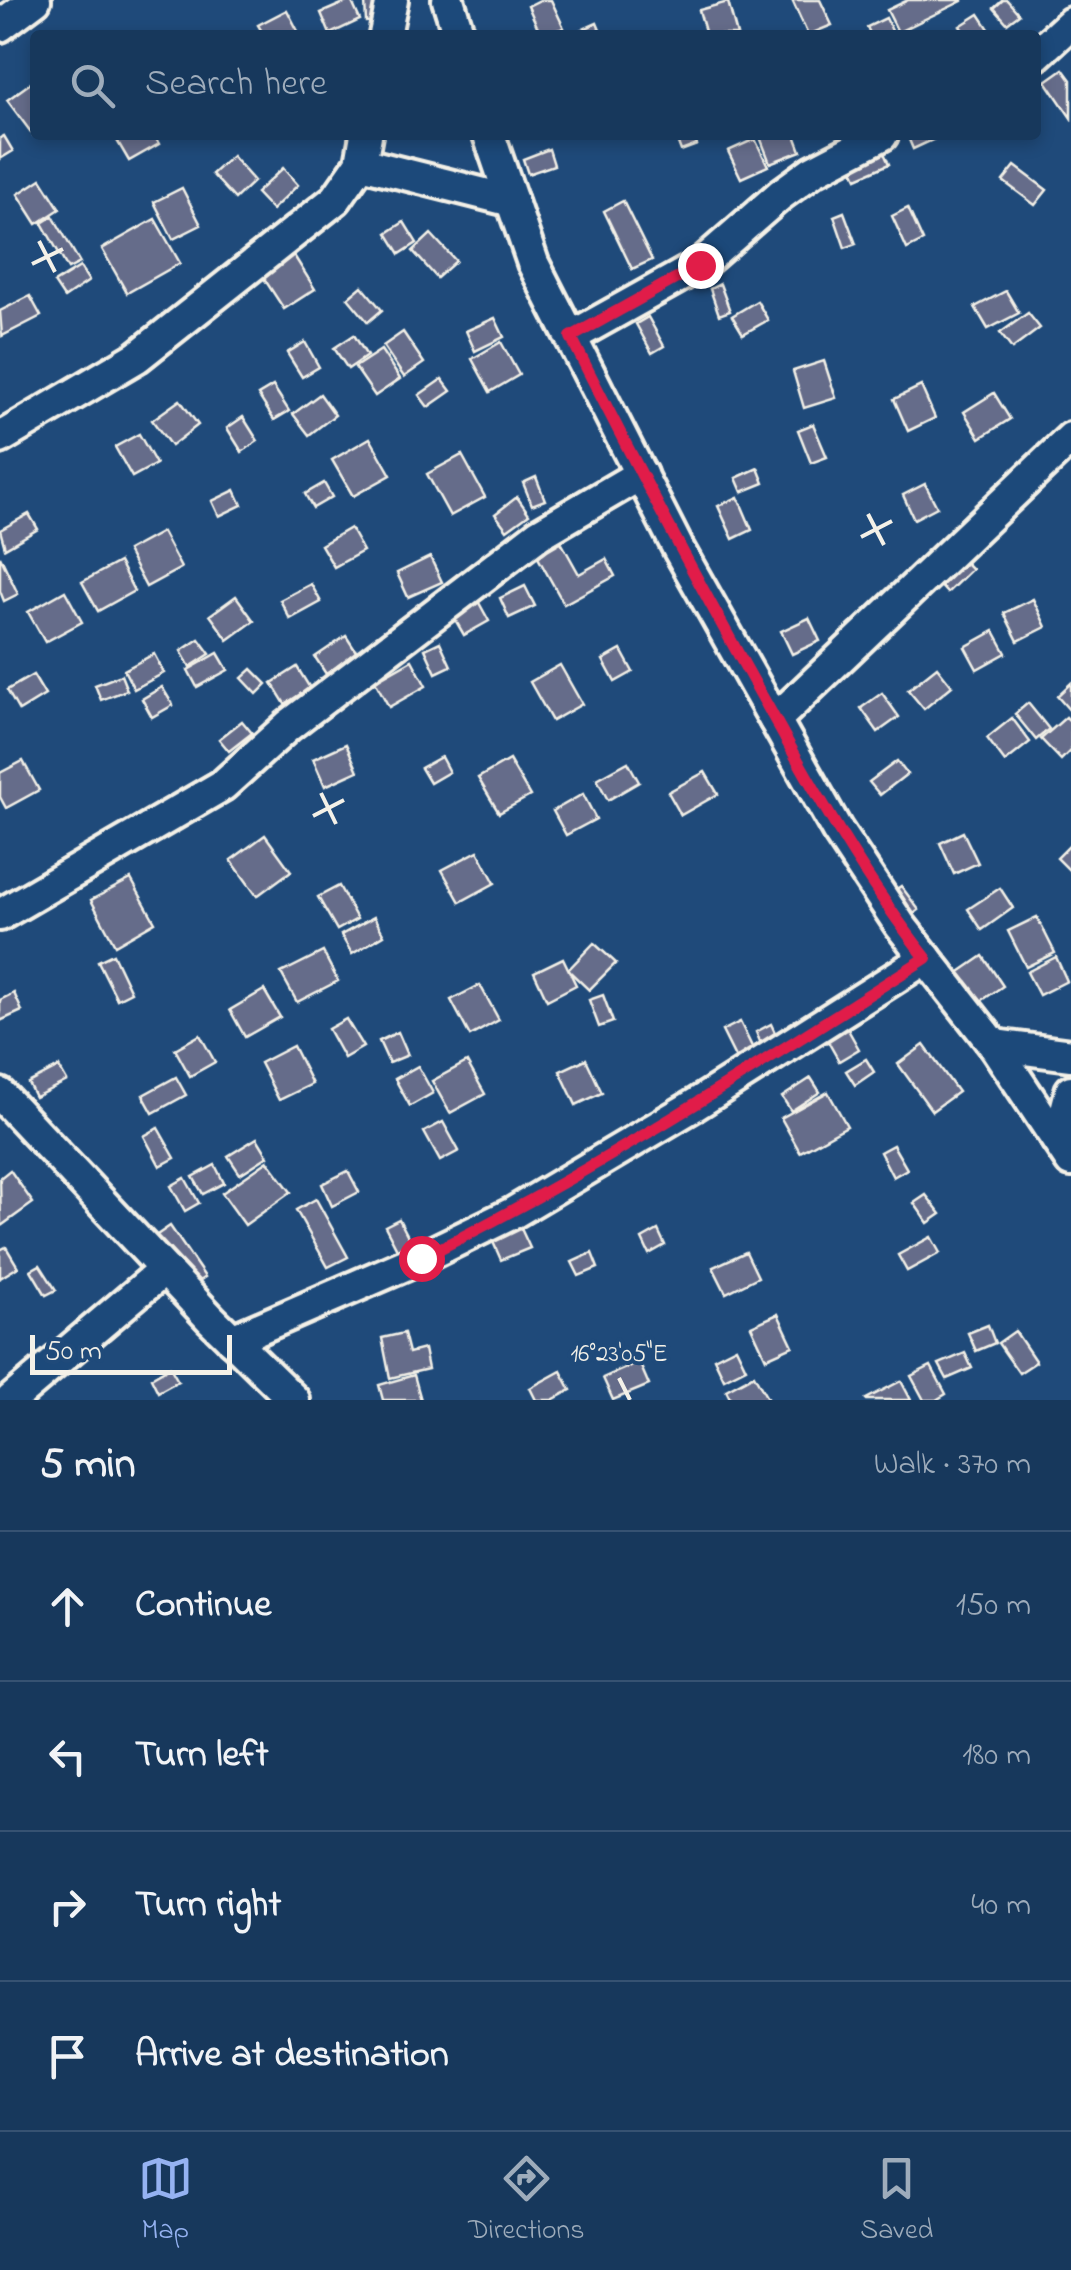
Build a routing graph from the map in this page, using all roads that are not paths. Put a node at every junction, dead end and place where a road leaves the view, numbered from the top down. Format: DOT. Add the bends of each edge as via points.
graph roads {
  1 [pos="34,0"];
  2 [pos="392,0"];
  3 [pos="448,0"];
  4 [pos="1071,23"];
  5 [pos="0,26"];
  6 [pos="386,30"];
  7 [pos="457,30"];
  8 [pos="1041,50"];
  9 [pos="492,140"];
  10 [pos="872,140"];
  11 [pos="364,149"];
  12 [pos="512,201"];
  13 [pos="571,337"];
  14 [pos="0,438"];
  15 [pos="1071,438"];
  16 [pos="641,474"];
  17 [pos="775,720"];
  18 [pos="0,916"];
  19 [pos="926,958"];
  20 [pos="994,1045"];
  21 [pos="1071,1055"];
  22 [pos="1071,1091"];
  23 [pos="0,1094"];
  24 [pos="1064,1151"];
  25 [pos="164,1270"];
  26 [pos="232,1340"];
  27 [pos="11,1400"];
  28 [pos="294,1400"];
  1 -- 5 [label="street"];
  2 -- 6 [label="street"];
  3 -- 7 [label="street"];
  4 -- 8 [label="street"];
  9 -- 12 [label="street"];
  10 -- 13 [label="street" via="814,170 700,265"];
  11 -- 12 [label="street"];
  11 -- 14 [label="street" via="336,199 138,357"];
  12 -- 13 [label="street" via="533,263"];
  13 -- 16 [label="street"];
  15 -- 17 [label="street"];
  16 -- 17 [label="street"];
  16 -- 18 [label="street" via="539,534 223,784"];
  17 -- 19 [label="street" via="837,830"];
  19 -- 20 [label="street"];
  19 -- 26 [label="street" via="513,1212"];
  20 -- 21 [label="street"];
  20 -- 24 [label="street"];
  22 -- 24 [label="street"];
  23 -- 25 [label="street"];
  25 -- 26 [label="street"];
  25 -- 27 [label="street"];
  26 -- 28 [label="street"];
}
